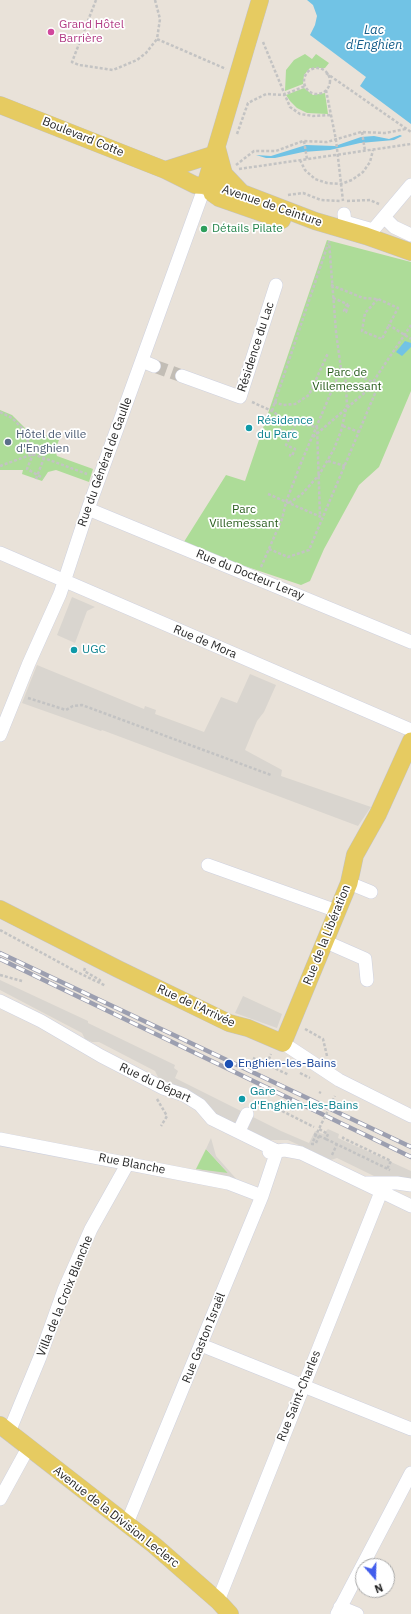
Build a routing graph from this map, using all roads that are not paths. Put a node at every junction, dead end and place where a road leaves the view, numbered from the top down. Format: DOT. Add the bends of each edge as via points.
graph roads {
  1 [pos="260,0"];
  2 [pos="0,105"];
  3 [pos="216,151"];
  4 [pos="165,170"];
  5 [pos="411,185"];
  6 [pos="205,186"];
  7 [pos="242,193"];
  8 [pos="344,214"];
  9 [pos="386,215"];
  10 [pos="411,235"];
  11 [pos="411,252"];
  12 [pos="411,262"];
  13 [pos="276,285"];
  14 [pos="182,376"];
  15 [pos="88,509"];
  16 [pos="0,553"];
  17 [pos="64,581"];
  18 [pos="411,642"];
  19 [pos="5,709"];
  20 [pos="411,730"];
  21 [pos="0,735"];
  22 [pos="411,741"];
  23 [pos="208,865"];
  24 [pos="349,883"];
  25 [pos="372,892"];
  26 [pos="0,909"];
  27 [pos="337,911"];
  28 [pos="324,941"];
  29 [pos="367,980"];
  30 [pos="2,1005"];
  31 [pos="283,1043"];
  32 [pos="247,1114"];
  33 [pos="411,1116"];
  34 [pos="240,1131"];
  35 [pos="0,1139"];
  36 [pos="277,1151"];
  37 [pos="128,1163"];
  38 [pos="364,1183"];
  39 [pos="411,1185"];
  40 [pos="381,1192"];
  41 [pos="411,1195"];
  42 [pos="262,1196"];
  43 [pos="411,1206"];
  44 [pos="201,1345"];
  45 [pos="302,1387"];
  46 [pos="5,1428"];
  47 [pos="411,1430"];
  48 [pos="28,1448"];
  49 [pos="411,1473"];
  50 [pos="0,1499"];
  51 [pos="127,1523"];
  52 [pos="218,1601"];
  53 [pos="339,1610"];
  54 [pos="230,1614"];
  55 [pos="357,1614"];
  1 -- 3 [label="main road"];
  2 -- 4 [label="main road, Boulevard Cotte"];
  3 -- 4 [label="main road"];
  3 -- 6 [label="main road"];
  3 -- 7 [label="main road" via="226,172"];
  4 -- 6 [label="main road, Boulevard Cotte" via="198,178"];
  5 -- 9 [label="street"];
  6 -- 7 [label="main road, Avenue de Ceinture"];
  6 -- 12 [label="main road, Avenue de Ceinture" via="219,198"];
  6 -- 15 [label="street, Rue du Général de Gaulle" via="148,363"];
  7 -- 11 [label="main road, Avenue de Ceinture" via="315,221"];
  8 -- 9 [label="street" via="345,222 373,230"];
  9 -- 10 [label="street" via="394,227"];
  13 -- 14 [label="street, Résidence du Lac" via="240,397"];
  15 -- 17 [label="street, Rue du Général de Gaulle"];
  15 -- 18 [label="street, Rue du Docteur Leray"];
  16 -- 17 [label="street, Rue de Mora"];
  17 -- 19 [label="street, Rue du Général de Gaulle" via="17,694"];
  17 -- 20 [label="street, Rue de Mora"];
  19 -- 21 [label="street, Rue du Général de Gaulle"];
  22 -- 24 [label="main road, Rue de la Libération" via="378,814 355,854"];
  23 -- 27 [label="street"];
  24 -- 25 [label="street"];
  24 -- 27 [label="main road, Rue de la Libération"];
  26 -- 31 [label="main road, Rue de l'Arrivée" via="229,1023"];
  27 -- 28 [label="main road, Rue de la Libération"];
  28 -- 29 [label="street" via="364,959"];
  28 -- 31 [label="main road, Rue de la Libération"];
  30 -- 36 [label="street, Rue du Départ" via="42,1021 100,1056 167,1090 189,1104 221,1134 260,1151"];
  31 -- 33 [label="street, Rue de l'Arrivée" via="339,1080"];
  32 -- 34 [label="street"];
  35 -- 37 [label="street, Rue Blanche"];
  36 -- 38 [label="street" via="294,1150"];
  36 -- 42 [label="street, Rue Gaston Israël"];
  37 -- 42 [label="street, Rue Blanche" via="228,1183"];
  37 -- 46 [label="street, Villa de la Croix Blanche" via="91,1229 64,1290 40,1358"];
  38 -- 39 [label="street"];
  38 -- 40 [label="street"];
  40 -- 41 [label="street"];
  40 -- 43 [label="street"];
  40 -- 45 [label="street, Rue Saint-Charles"];
  42 -- 44 [label="street, Rue Gaston Israël"];
  44 -- 45 [label="street"];
  44 -- 51 [label="street, Rue Gaston Israël"];
  45 -- 47 [label="street"];
  45 -- 52 [label="street, Rue Saint-Charles"];
  46 -- 48 [label="main road, Avenue de la Division Leclerc"];
  48 -- 50 [label="street"];
  48 -- 51 [label="main road, Avenue de la Division Leclerc"];
  49 -- 53 [label="street"];
  51 -- 52 [label="main road, Avenue de la Division Leclerc"];
  52 -- 54 [label="main road, Avenue de la Division Leclerc"];
  53 -- 55 [label="street"];
}
